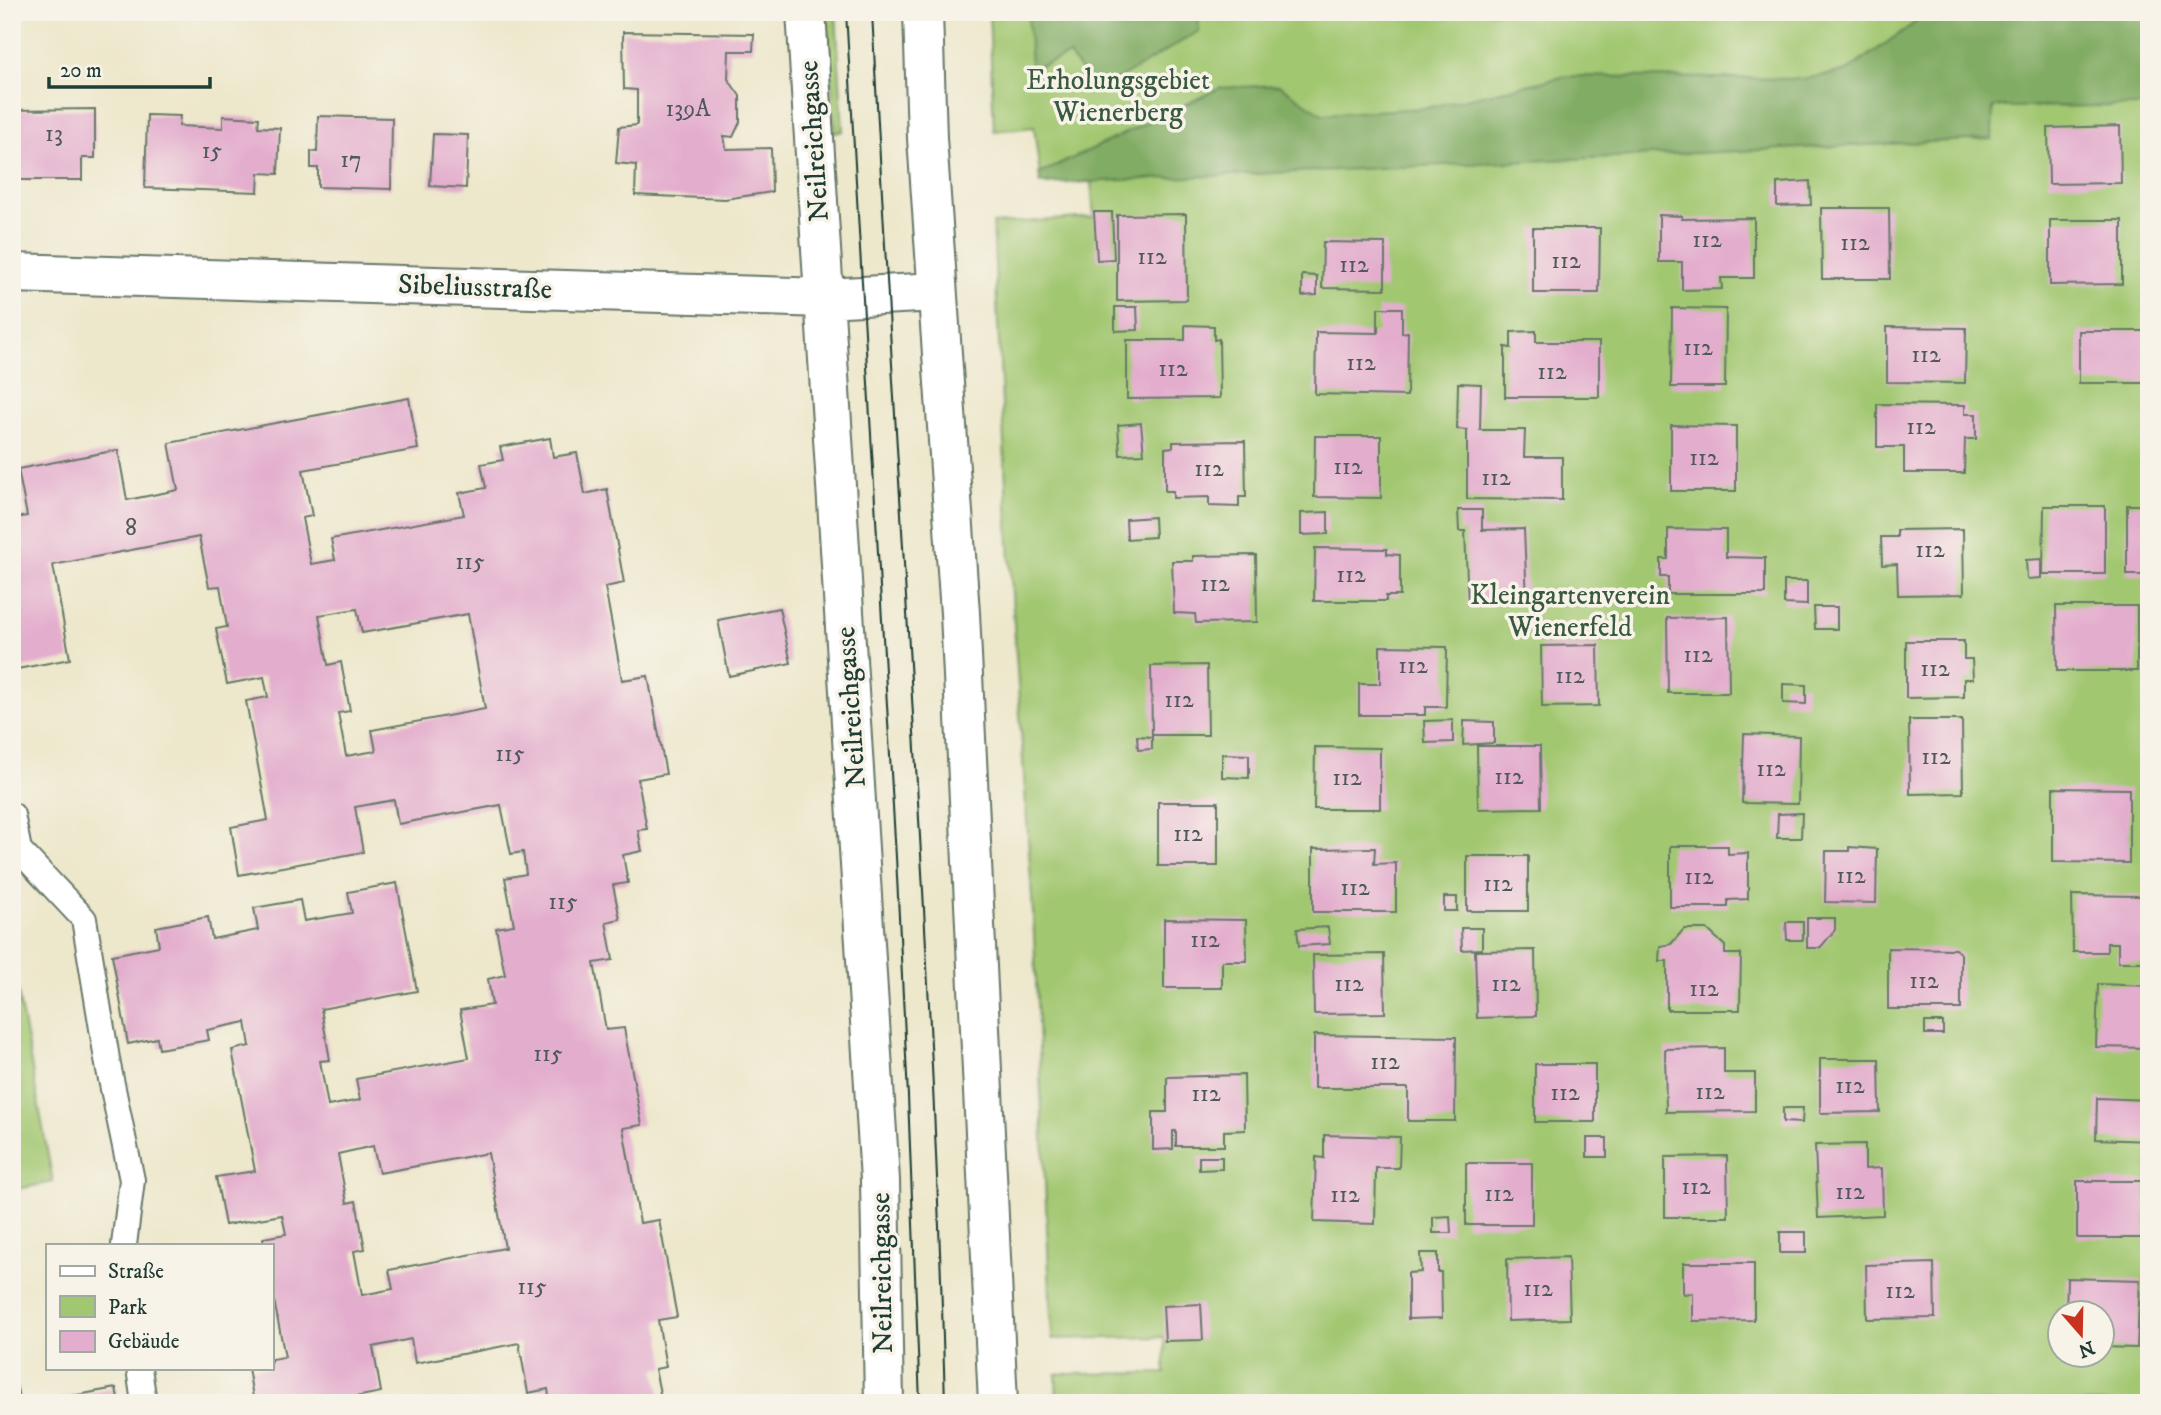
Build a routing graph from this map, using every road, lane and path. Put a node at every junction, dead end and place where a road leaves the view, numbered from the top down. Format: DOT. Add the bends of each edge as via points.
graph roads {
  1 [pos="806,12"];
  2 [pos="923,12"];
  3 [pos="12,273"];
  4 [pos="937,292"];
  5 [pos="825,298"];
  6 [pos="12,815"];
  7 [pos="124,1244"];
  8 [pos="139,1370"];
  9 [pos="144,1403"];
  10 [pos="884,1403"];
  11 [pos="998,1403"];
  1 -- 5 [label="street, Neilreichgasse"];
  2 -- 4 [label="street"];
  3 -- 5 [label="street, Sibeliusstraße"];
  4 -- 5 [label="street, Sibeliusstraße"];
  4 -- 11 [label="street" via="960,613"];
  5 -- 10 [label="street, Neilreichgasse" via="880,1180"];
  6 -- 7 [label="lane" via="19,850 84,919 132,1180"];
  8 -- 9 [label="lane"];
}
